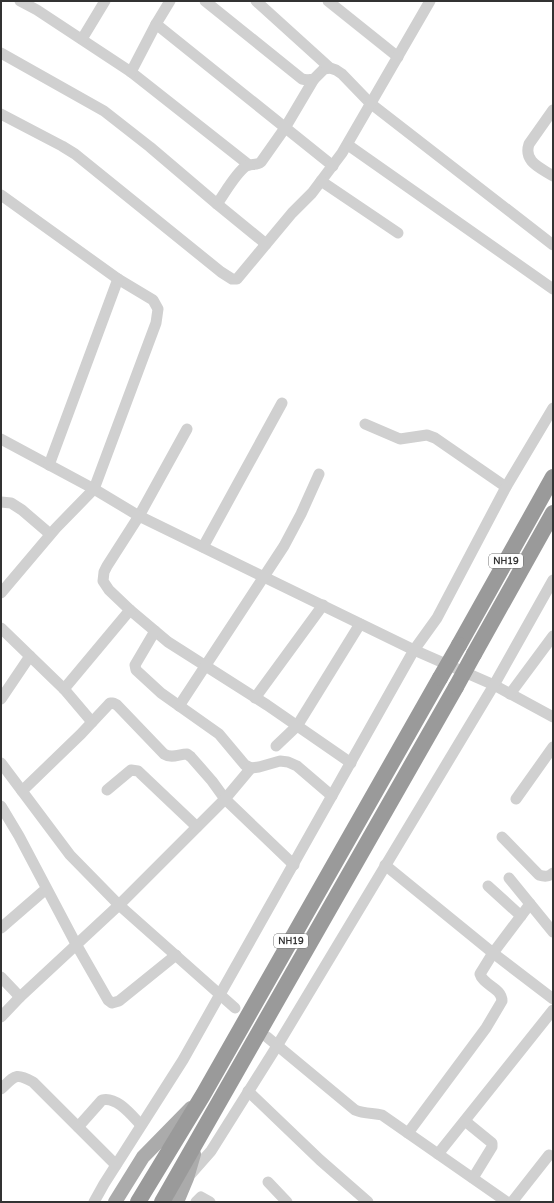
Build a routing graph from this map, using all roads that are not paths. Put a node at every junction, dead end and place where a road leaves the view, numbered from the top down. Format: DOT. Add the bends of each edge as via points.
graph roads {
  1 [pos="20,1"];
  2 [pos="105,1"];
  3 [pos="170,1"];
  4 [pos="205,1"];
  5 [pos="256,1"];
  6 [pos="328,1"];
  7 [pos="430,1"];
  8 [pos="156,24"];
  9 [pos="82,39"];
  10 [pos="1,53"];
  11 [pos="398,57"];
  12 [pos="330,68"];
  13 [pos="131,72"];
  14 [pos="314,79"];
  15 [pos="370,103"];
  16 [pos="553,110"];
  17 [pos="1,114"];
  18 [pos="285,128"];
  19 [pos="348,145"];
  20 [pos="249,165"];
  21 [pos="333,166"];
  22 [pos="553,176"];
  23 [pos="321,181"];
  24 [pos="1,195"];
  25 [pos="217,204"];
  26 [pos="398,233"];
  27 [pos="266,244"];
  28 [pos="553,245"];
  29 [pos="118,279"];
  30 [pos="553,288"];
  31 [pos="282,403"];
  32 [pos="553,408"];
  33 [pos="365,424"];
  34 [pos="187,429"];
  35 [pos="1,439"];
  36 [pos="49,465"];
  37 [pos="319,474"];
  38 [pos="553,477"];
  39 [pos="506,487"];
  40 [pos="94,489"];
  41 [pos="1,502"];
  42 [pos="553,513"];
  43 [pos="139,516"];
  44 [pos="50,534"];
  45 [pos="203,547"];
  46 [pos="264,577"];
  47 [pos="553,580"];
  48 [pos="1,593"];
  49 [pos="323,606"];
  50 [pos="130,610"];
  51 [pos="360,624"];
  52 [pos="1,628"];
  53 [pos="154,631"];
  54 [pos="553,636"];
  55 [pos="414,650"];
  56 [pos="30,656"];
  57 [pos="204,666"];
  58 [pos="494,685"];
  59 [pos="64,689"];
  60 [pos="510,694"];
  61 [pos="255,698"];
  62 [pos="1,699"];
  63 [pos="179,706"];
  64 [pos="553,717"];
  65 [pos="92,722"];
  66 [pos="297,726"];
  67 [pos="276,746"];
  68 [pos="553,747"];
  69 [pos="1,763"];
  70 [pos="351,763"];
  71 [pos="251,768"];
  72 [pos="107,790"];
  73 [pos="22,791"];
  74 [pos="332,796"];
  75 [pos="225,799"];
  76 [pos="516,799"];
  77 [pos="1,806"];
  78 [pos="197,827"];
  79 [pos="502,837"];
  80 [pos="294,865"];
  81 [pos="385,865"];
  82 [pos="553,873"];
  83 [pos="509,878"];
  84 [pos="488,886"];
  85 [pos="46,889"];
  86 [pos="530,904"];
  87 [pos="119,905"];
  88 [pos="521,916"];
  89 [pos="1,928"];
  90 [pos="553,932"];
  91 [pos="76,944"];
  92 [pos="493,953"];
  93 [pos="176,955"];
  94 [pos="1,977"];
  95 [pos="220,995"];
  96 [pos="20,997"];
  97 [pos="553,999"];
  98 [pos="235,1008"];
  99 [pos="553,1010"];
  100 [pos="1,1017"];
  101 [pos="266,1037"];
  102 [pos="277,1046"];
  103 [pos="1,1089"];
  104 [pos="248,1091"];
  105 [pos="203,1095"];
  106 [pos="465,1121"];
  107 [pos="141,1125"];
  108 [pos="78,1126"];
  109 [pos="408,1132"];
  110 [pos="199,1138"];
  111 [pos="438,1154"];
  112 [pos="549,1155"];
  113 [pos="116,1165"];
  114 [pos="186,1178"];
  115 [pos="473,1178"];
  116 [pos="268,1182"];
  117 [pos="94,1202"];
  118 [pos="115,1202"];
  119 [pos="138,1202"];
  120 [pos="162,1202"];
  121 [pos="177,1202"];
  122 [pos="196,1202"];
  123 [pos="210,1202"];
  124 [pos="287,1202"];
  125 [pos="368,1202"];
  126 [pos="508,1202"];
  127 [pos="512,1202"];
  1 -- 9 [label="street"];
  2 -- 9 [label="street"];
  3 -- 8 [label="street"];
  4 -- 14 [label="street" via="302,79"];
  5 -- 12 [label="street"];
  6 -- 11 [label="street"];
  7 -- 11 [label="street"];
  8 -- 13 [label="street"];
  8 -- 18 [label="street"];
  9 -- 13 [label="street"];
  10 -- 25 [label="street" via="104,111"];
  11 -- 15 [label="street"];
  12 -- 14 [label="street" via="324,69"];
  12 -- 15 [label="street" via="342,74"];
  13 -- 20 [label="street"];
  14 -- 18 [label="street"];
  15 -- 19 [label="street"];
  15 -- 28 [label="street"];
  16 -- 22 [label="street" via="529,144 528,150 533,163"];
  17 -- 27 [label="street" via="75,154 232,279 237,279 241,275"];
  18 -- 20 [label="street" via="261,162 258,165"];
  18 -- 21 [label="street"];
  19 -- 21 [label="street"];
  19 -- 30 [label="street"];
  20 -- 25 [label="street" via="242,170"];
  21 -- 23 [label="street"];
  23 -- 26 [label="street"];
  23 -- 27 [label="street"];
  24 -- 29 [label="street"];
  25 -- 27 [label="street"];
  29 -- 36 [label="street"];
  29 -- 40 [label="street" via="153,300 158,314"];
  31 -- 45 [label="street"];
  32 -- 39 [label="street"];
  33 -- 39 [label="street" via="400,439 427,435 435,438"];
  34 -- 43 [label="street"];
  35 -- 36 [label="street"];
  36 -- 40 [label="street"];
  37 -- 46 [label="street" via="292,532"];
  38 -- 105 [label="highway, NH19, bridge"];
  39 -- 55 [label="street" via="438,618"];
  40 -- 43 [label="street"];
  40 -- 44 [label="street"];
  41 -- 44 [label="street" via="10,503 22,510"];
  42 -- 110 [label="highway, NH19, bridge"];
  43 -- 45 [label="street"];
  43 -- 50 [label="street" via="104,572 103,581"];
  44 -- 48 [label="street"];
  45 -- 46 [label="street"];
  46 -- 49 [label="street"];
  46 -- 57 [label="street"];
  47 -- 58 [label="street"];
  49 -- 51 [label="street"];
  49 -- 61 [label="street"];
  50 -- 53 [label="street"];
  50 -- 59 [label="street"];
  51 -- 55 [label="street"];
  51 -- 66 [label="street"];
  52 -- 56 [label="street"];
  53 -- 57 [label="street"];
  53 -- 63 [label="street" via="138,658 136,670"];
  54 -- 60 [label="street"];
  55 -- 58 [label="street"];
  55 -- 70 [label="street"];
  56 -- 59 [label="street"];
  56 -- 62 [label="street"];
  57 -- 61 [label="street"];
  57 -- 63 [label="street"];
  58 -- 60 [label="street"];
  58 -- 81 [label="street"];
  59 -- 65 [label="street"];
  60 -- 64 [label="street"];
  61 -- 66 [label="street"];
  63 -- 71 [label="street" via="219,734 245,765"];
  65 -- 73 [label="street"];
  65 -- 75 [label="street" via="110,703 117,705 164,754 173,757 187,754 191,757"];
  66 -- 67 [label="street"];
  66 -- 70 [label="street"];
  68 -- 76 [label="street"];
  69 -- 73 [label="street"];
  70 -- 74 [label="street"];
  71 -- 74 [label="street" via="280,761 288,762 297,766"];
  71 -- 75 [label="street"];
  72 -- 78 [label="street" via="131,770 138,771"];
  73 -- 87 [label="street" via="70,855"];
  74 -- 80 [label="street"];
  75 -- 78 [label="street"];
  75 -- 80 [label="street"];
  77 -- 85 [label="street"];
  78 -- 87 [label="street"];
  79 -- 82 [label="street" via="539,875 543,877"];
  80 -- 95 [label="street"];
  81 -- 92 [label="street"];
  81 -- 102 [label="street"];
  83 -- 86 [label="street"];
  84 -- 88 [label="street"];
  85 -- 89 [label="street"];
  85 -- 91 [label="street"];
  86 -- 88 [label="street"];
  86 -- 90 [label="street"];
  87 -- 91 [label="street"];
  87 -- 93 [label="street"];
  88 -- 92 [label="street"];
  91 -- 93 [label="street" via="112,1003 119,1001"];
  91 -- 96 [label="street"];
  92 -- 97 [label="street"];
  92 -- 109 [label="street" via="480,974 481,978 501,994 502,1001 486,1028"];
  93 -- 95 [label="street"];
  94 -- 96 [label="street"];
  95 -- 98 [label="street"];
  95 -- 107 [label="street" via="170,1082"];
  96 -- 100 [label="street"];
  99 -- 106 [label="street"];
  101 -- 102 [label="street"];
  102 -- 104 [label="street"];
  102 -- 109 [label="street" via="355,1110 362,1114 382,1115"];
  103 -- 108 [label="street" via="12,1078 24,1077 33,1082"];
  104 -- 114 [label="street" via="211,1151"];
  104 -- 125 [label="street"];
  105 -- 118 [label="main road" via="143,1157"];
  105 -- 119 [label="highway, NH19"];
  106 -- 111 [label="street"];
  106 -- 115 [label="street" via="492,1143"];
  107 -- 108 [label="street" via="120,1105 107,1099 102,1100"];
  107 -- 113 [label="street"];
  108 -- 113 [label="street"];
  109 -- 111 [label="street"];
  110 -- 114 [label="main road"];
  110 -- 120 [label="highway, NH19"];
  111 -- 115 [label="street"];
  112 -- 127 [label="street"];
  113 -- 117 [label="street"];
  114 -- 121 [label="main road"];
  115 -- 126 [label="street"];
  116 -- 124 [label="street"];
  122 -- 123 [label="street" via="201,1197"];
}
